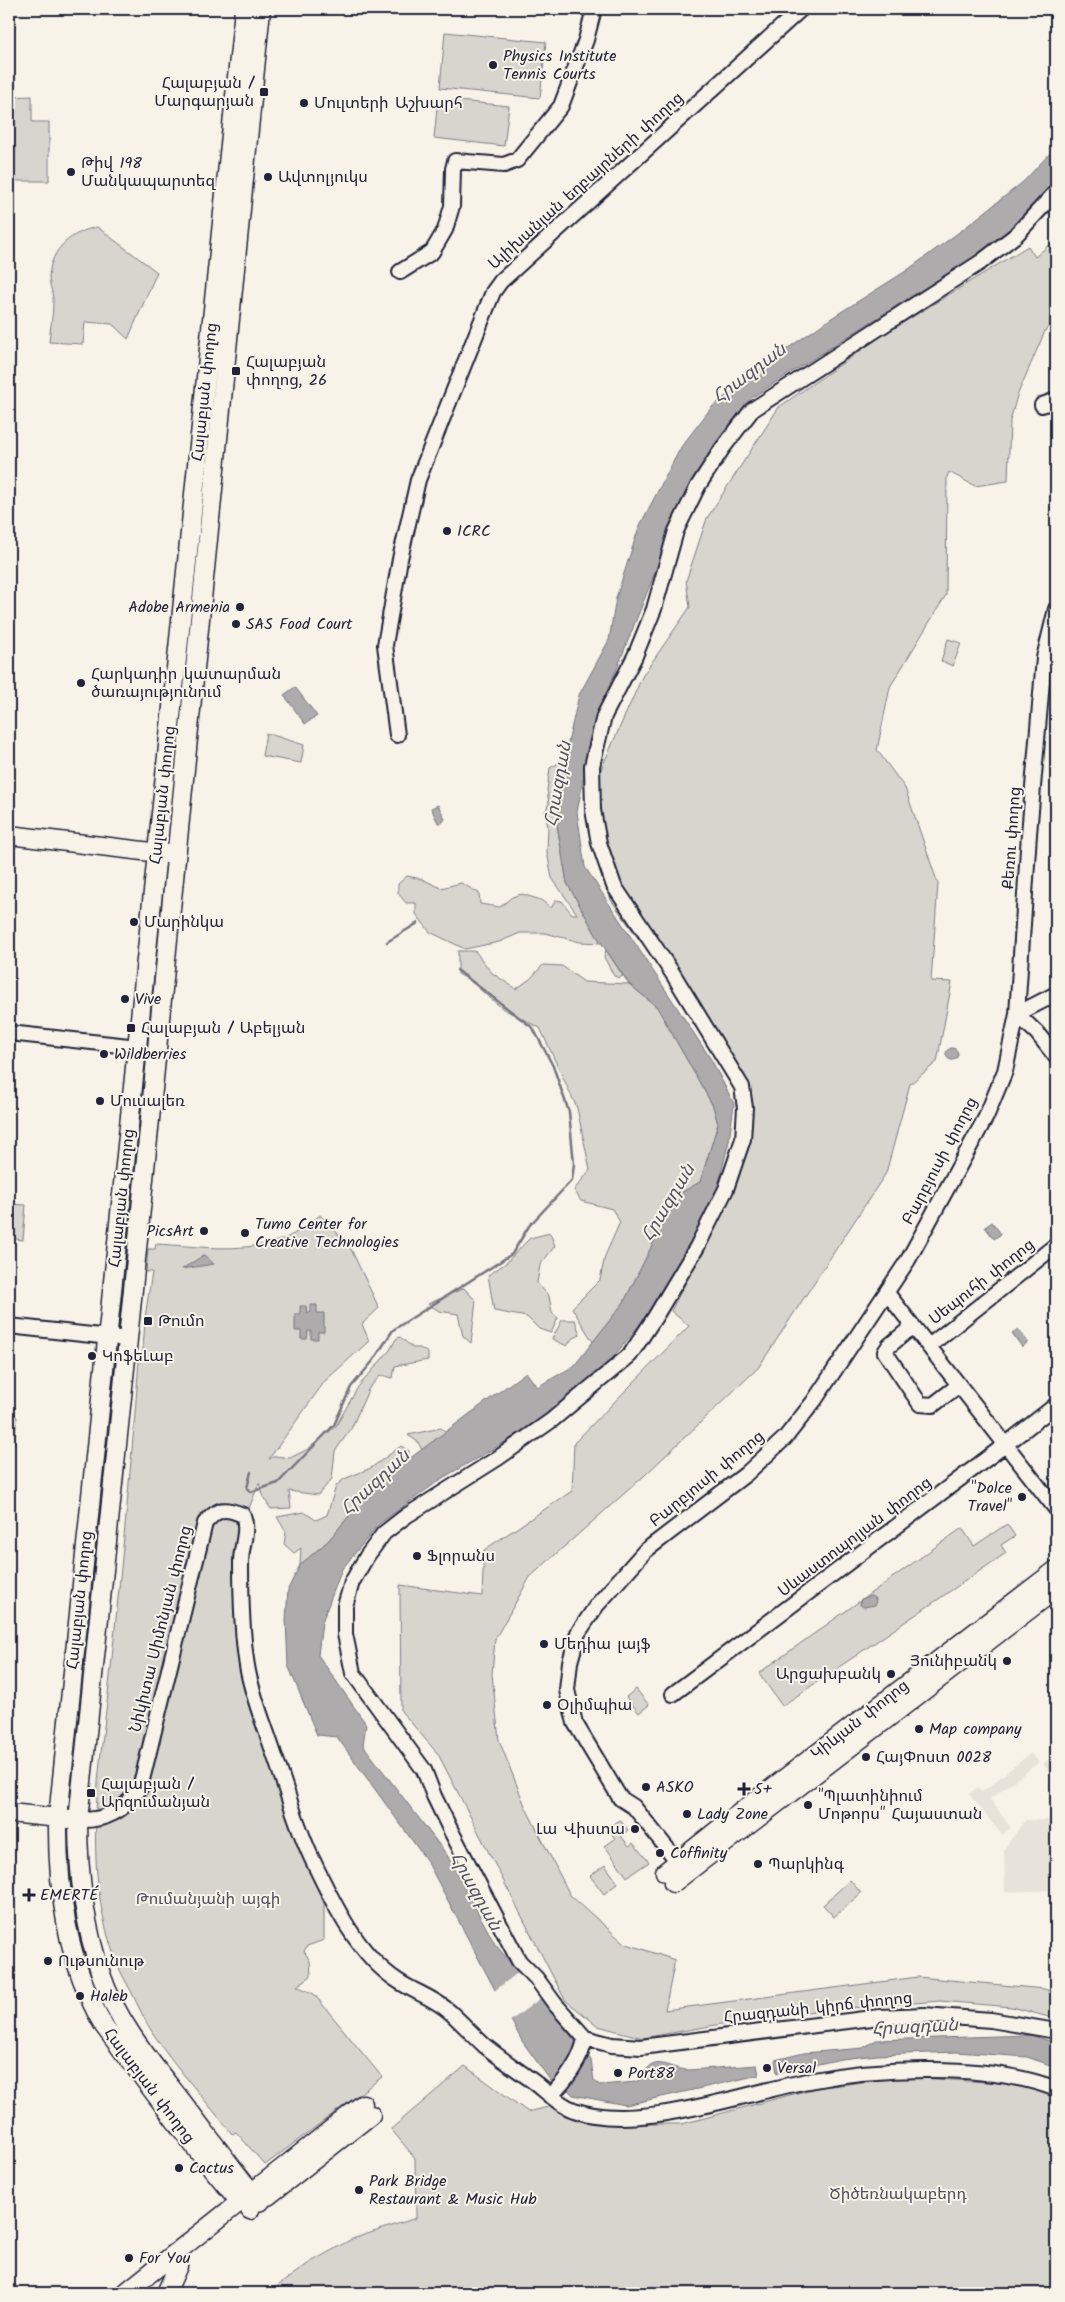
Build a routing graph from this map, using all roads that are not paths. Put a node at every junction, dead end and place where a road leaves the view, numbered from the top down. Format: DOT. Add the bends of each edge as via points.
graph roads {
  1 [pos="244,9"];
  2 [pos="261,9"];
  3 [pos="594,9"];
  4 [pos="801,9"];
  5 [pos="1056,192"];
  6 [pos="400,272"];
  7 [pos="1056,400"];
  8 [pos="1042,406"];
  9 [pos="204,484"];
  10 [pos="1056,609"];
  11 [pos="169,726"];
  12 [pos="188,728"];
  13 [pos="397,735"];
  14 [pos="9,835"];
  15 [pos="157,853"];
  16 [pos="176,855"];
  17 [pos="1056,994"];
  18 [pos="1017,1014"];
  19 [pos="9,1033"];
  20 [pos="138,1047"];
  21 [pos="1056,1057"];
  22 [pos="1056,1245"];
  23 [pos="887,1293"];
  24 [pos="9,1326"];
  25 [pos="913,1326"];
  26 [pos="106,1338"];
  27 [pos="128,1339"];
  28 [pos="929,1346"];
  29 [pos="959,1385"];
  30 [pos="1056,1405"];
  31 [pos="1006,1445"];
  32 [pos="1056,1509"];
  33 [pos="1056,1570"];
  34 [pos="1056,1589"];
  35 [pos="673,1694"];
  36 [pos="893,1704"];
  37 [pos="9,1813"];
  38 [pos="58,1818"];
  39 [pos="78,1820"];
  40 [pos="672,1872"];
  41 [pos="1056,2031"];
  42 [pos="584,2045"];
  43 [pos="1056,2089"];
  44 [pos="555,2092"];
  45 [pos="367,2109"];
  46 [pos="251,2202"];
  47 [pos="178,2266"];
  48 [pos="125,2293"];
  49 [pos="143,2293"];
  50 [pos="166,2293"];
  1 -- 9 [label="main road, Հալաբյան փողոց"];
  2 -- 9 [label="main road, Հալաբյան փողոց"];
  3 -- 6 [label="street" via="561,106 517,160 504,165 455,161 452,206 445,230 432,252"];
  4 -- 13 [label="street, Ալիխանյան եղբայրների փողոց" via="501,281 493,292 418,480 400,559 385,645"];
  5 -- 42 [label="street" via="1016,235 982,262 752,410 698,486 676,530 654,609 635,656 604,716 592,766 593,810 599,843 614,886 742,1087 746,1108 743,1139 736,1163 697,1247 630,1355 552,1420 384,1533 352,1582 346,1606 345,1634 353,1673 424,1770 451,1831 519,1961 536,1978"];
  7 -- 8 [label="street"];
  9 -- 11 [label="main road, Հալաբյան փողոց"];
  9 -- 12 [label="main road, Հալաբյան փողոց"];
  10 -- 18 [label="street, Քեռու փողոց" via="1044,658"];
  11 -- 12 [label="main road" via="178,733"];
  11 -- 15 [label="main road, Հալաբյան փողոց"];
  12 -- 16 [label="main road, Հալաբյան փողոց"];
  14 -- 15 [label="main road"];
  15 -- 16 [label="main road"];
  15 -- 20 [label="main road, Հալաբյան փողոց"];
  16 -- 27 [label="main road, Հալաբյան փողոց"];
  17 -- 18 [label="street"];
  18 -- 21 [label="street"];
  18 -- 23 [label="street, Բարբյուսի փողոց" via="1005,1071 986,1117"];
  19 -- 20 [label="street"];
  20 -- 26 [label="main road, Հալաբյան փողոց"];
  22 -- 28 [label="street, Սեպուհի փողոց"];
  23 -- 25 [label="street"];
  23 -- 40 [label="street, Բարբյուսի փողոց" via="785,1438 746,1474 645,1551 597,1604 578,1633 567,1690 574,1723 620,1798 639,1813"];
  24 -- 26 [label="street"];
  25 -- 28 [label="street"];
  25 -- 29 [label="street" via="885,1352 920,1404 933,1405"];
  26 -- 27 [label="street"];
  26 -- 38 [label="main road, Հալաբյան փողոց"];
  27 -- 39 [label="main road, Հալաբյան փողոց"];
  28 -- 29 [label="street"];
  29 -- 31 [label="street"];
  30 -- 31 [label="street, Սևաստոպոլյան փողոց"];
  31 -- 32 [label="street"];
  31 -- 35 [label="street, Սևաստոպոլյան փողոց"];
  33 -- 36 [label="main road, Կիևյան փողոց"];
  34 -- 36 [label="main road, Կիևյան փողոց"];
  36 -- 40 [label="main road, Կիևյան փողոց"];
  37 -- 38 [label="main road"];
  38 -- 39 [label="main road"];
  38 -- 46 [label="main road, Հալաբյան փողոց" via="62,1905 79,1971 92,2005 117,2045 201,2155"];
  39 -- 44 [label="street, Նիկիտա Սիմոնյան փողոց" via="112,1815 132,1800 140,1788 205,1523 214,1513 223,1510 242,1515 246,1524 241,1559 247,1667 293,1810 317,1869 340,1913 371,1960 399,1982 436,2000 485,2046"];
  39 -- 46 [label="main road, Հալաբյան փողոց" via="86,1914 105,1983 143,2050"];
  41 -- 42 [label="street, Հրազդանի կիրճ փողոց" via="991,2020 924,2015 880,2016 641,2047"];
  42 -- 44 [label="street"];
  43 -- 44 [label="street, Նիկիտա Սիմոնյան փողոց" via="999,2075 957,2071 892,2072 809,2081 688,2109 619,2116 587,2114 570,2109"];
  45 -- 46 [label="main road"];
  46 -- 47 [label="main road"];
  46 -- 48 [label="main road"];
  47 -- 49 [label="main road"];
  47 -- 50 [label="main road"];
}
